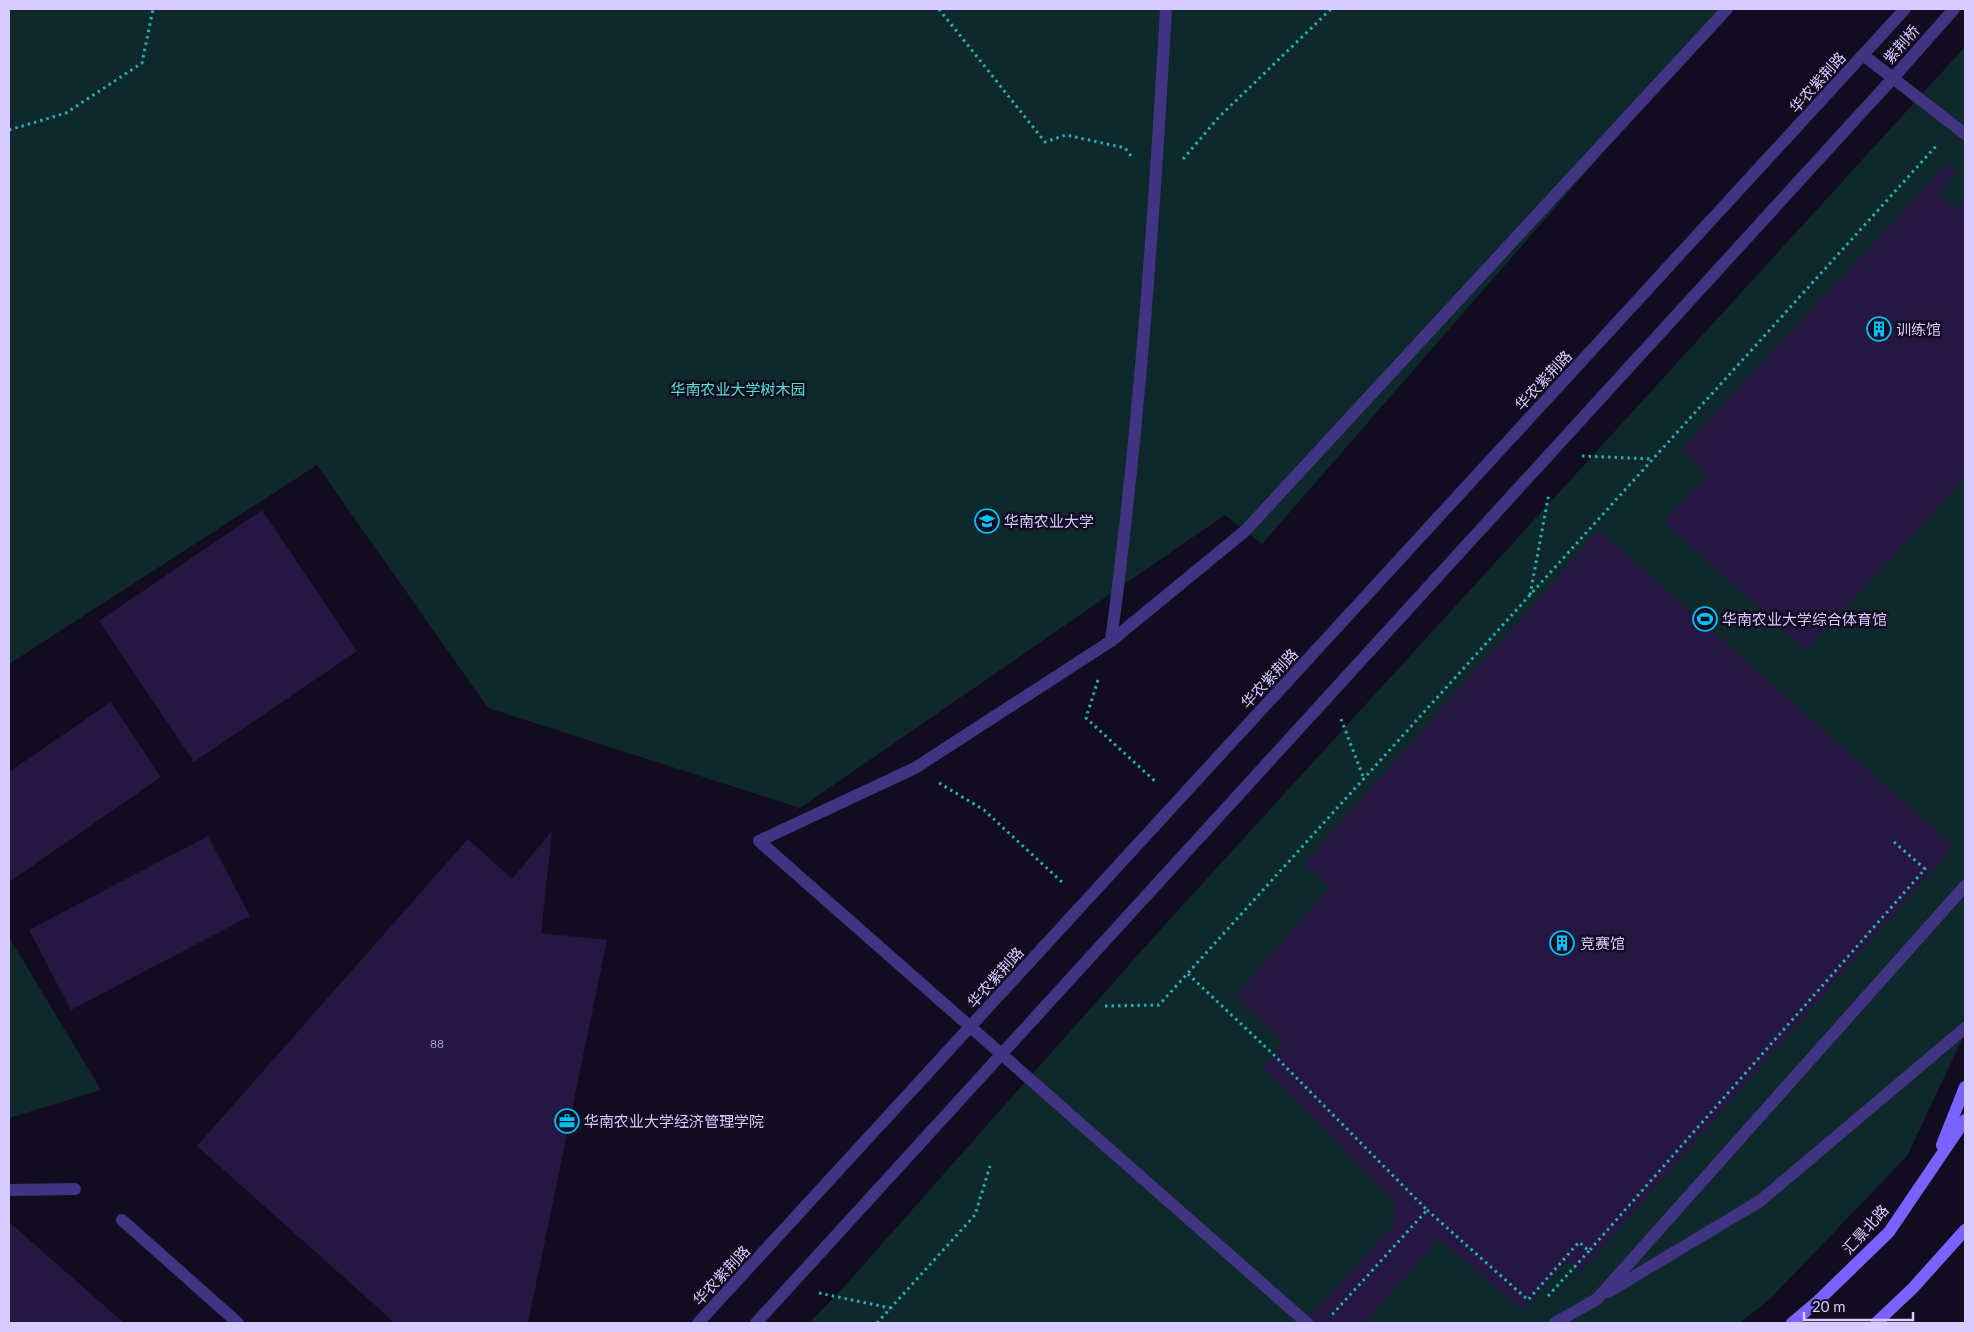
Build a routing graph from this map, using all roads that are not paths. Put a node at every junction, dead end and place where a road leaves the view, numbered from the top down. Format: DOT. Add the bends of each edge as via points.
graph roads {
  1 [pos="1166,9"];
  2 [pos="1727,9"];
  3 [pos="1904,9"];
  4 [pos="1954,9"];
  5 [pos="1863,55"];
  6 [pos="1893,78"];
  7 [pos="1965,134"];
  8 [pos="1111,641"];
  9 [pos="1965,886"];
  10 [pos="1965,1028"];
  11 [pos="969,1029"];
  12 [pos="1001,1056"];
  13 [pos="1965,1087"];
  14 [pos="1965,1120"];
  15 [pos="1932,1171"];
  16 [pos="75,1188"];
  17 [pos="9,1190"];
  18 [pos="122,1220"];
  19 [pos="1965,1230"];
  20 [pos="1597,1299"];
  21 [pos="238,1323"];
  22 [pos="698,1323"];
  23 [pos="756,1323"];
  24 [pos="1307,1323"];
  25 [pos="1555,1323"];
  26 [pos="1792,1323"];
  27 [pos="1876,1323"];
  1 -- 8 [label="street" via="1156,191 1128,509"];
  2 -- 8 [label="street" via="1244,531"];
  3 -- 5 [label="street, 紫荆桥"];
  4 -- 6 [label="street, 紫荆桥"];
  5 -- 6 [label="street"];
  5 -- 11 [label="street, 华农紫荆路"];
  6 -- 7 [label="street"];
  6 -- 12 [label="street"];
  8 -- 11 [label="street" via="915,768 759,842"];
  9 -- 20 [label="street"];
  10 -- 20 [label="street" via="1760,1201"];
  11 -- 12 [label="street"];
  11 -- 22 [label="street, 华农紫荆路"];
  12 -- 23 [label="street"];
  12 -- 24 [label="street"];
  13 -- 15 [label="street"];
  14 -- 15 [label="street, 汇景北路"];
  15 -- 26 [label="street, 汇景北路" via="1889,1232"];
  16 -- 17 [label="street"];
  18 -- 21 [label="street"];
  19 -- 27 [label="street"];
  20 -- 25 [label="street"];
}
